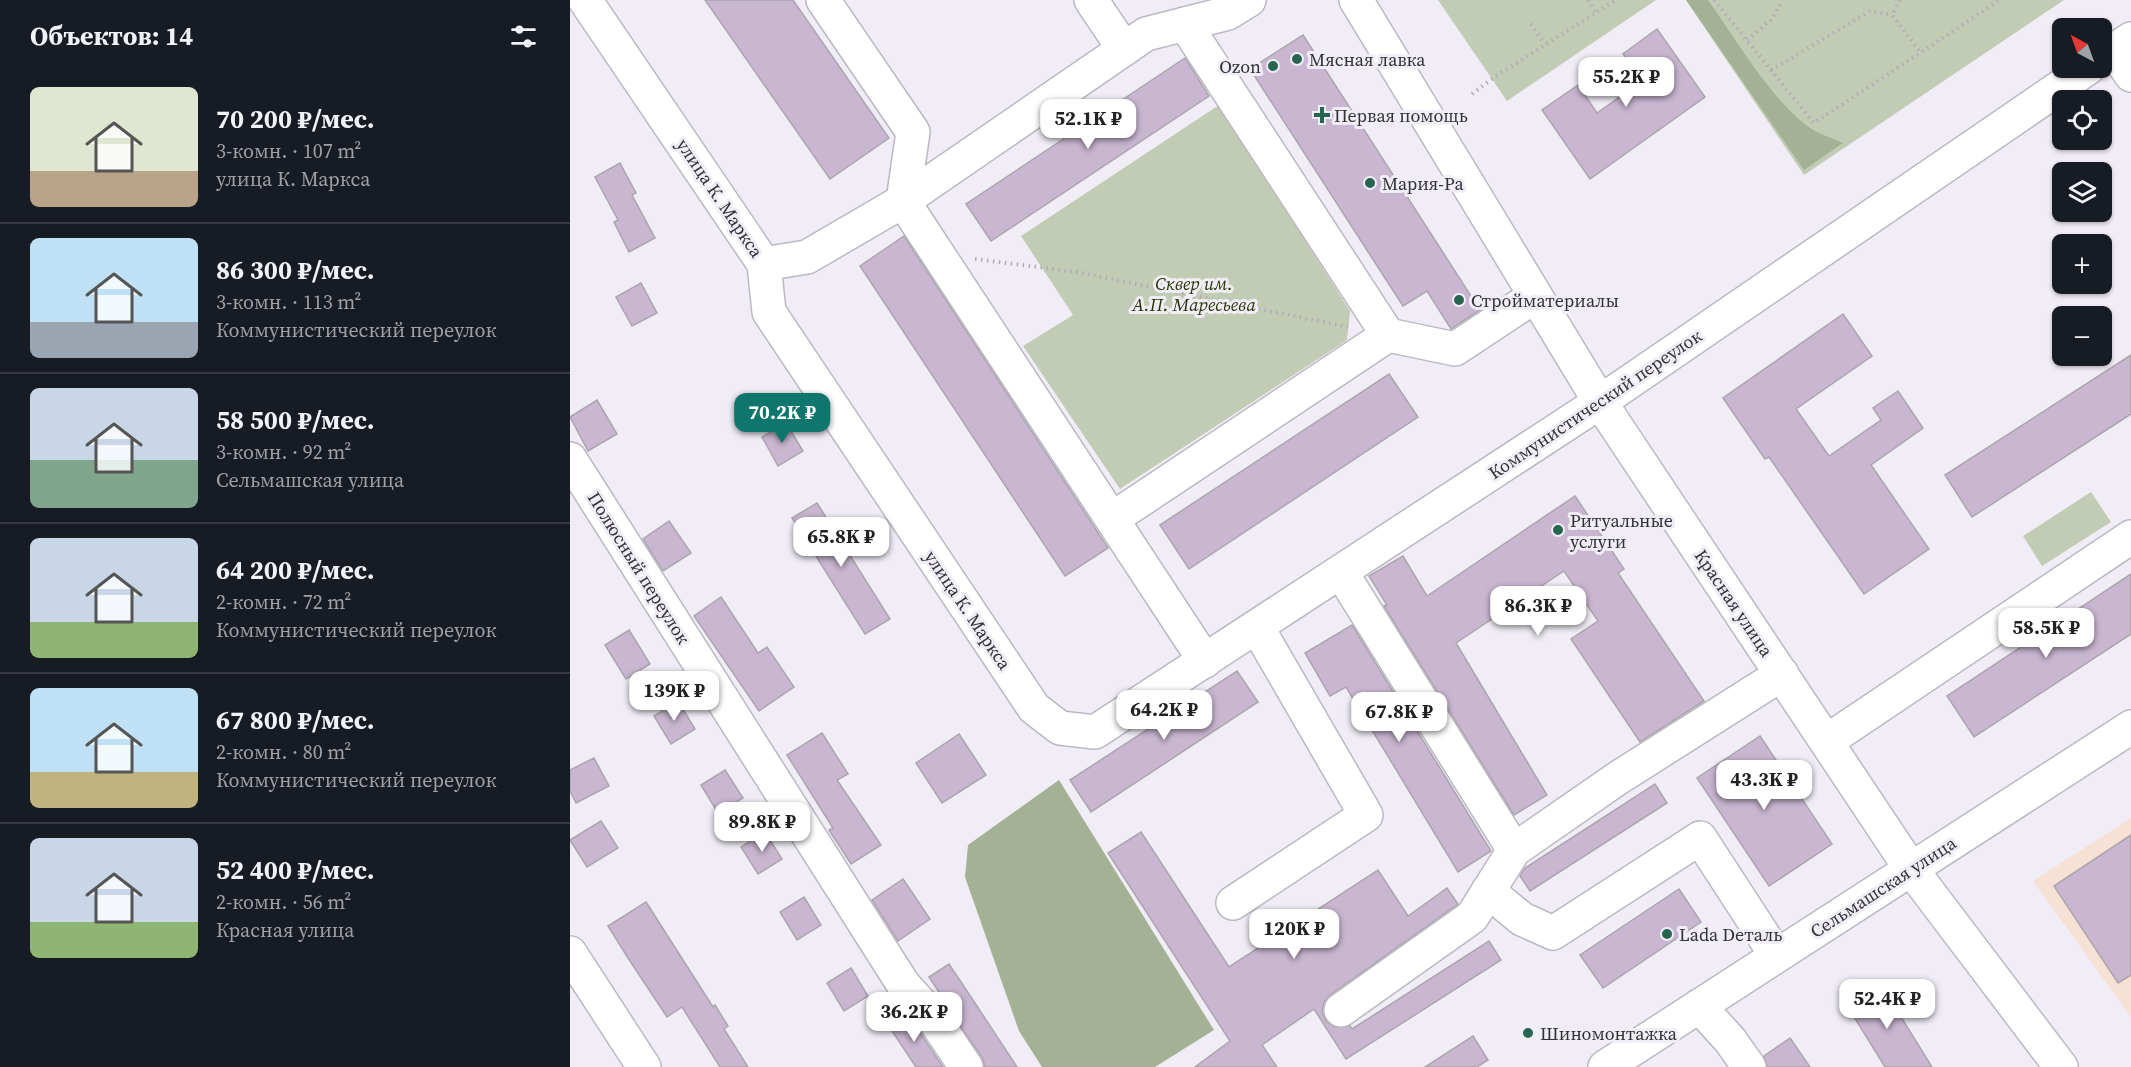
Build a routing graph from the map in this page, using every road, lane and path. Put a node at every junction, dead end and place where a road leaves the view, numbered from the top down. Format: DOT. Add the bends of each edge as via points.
graph roads {
  1 [pos="585,0"];
  2 [pos="823,0"];
  3 [pos="1091,0"];
  4 [pos="1249,0"];
  5 [pos="1356,0"];
  6 [pos="1588,0"];
  7 [pos="1616,0"];
  8 [pos="1721,0"];
  9 [pos="1783,0"];
  10 [pos="1900,0"];
  11 [pos="2000,0"];
  12 [pos="1715,2"];
  13 [pos="1596,13"];
  14 [pos="1892,15"];
  15 [pos="1185,24"];
  16 [pos="1532,24"];
  17 [pos="1747,40"];
  18 [pos="1545,44"];
  19 [pos="1124,49"];
  20 [pos="1920,52"];
  21 [pos="2113,58"];
  22 [pos="1771,70"];
  23 [pos="1472,94"];
  24 [pos="903,201"];
  25 [pos="938,254"];
  26 [pos="764,264"];
  27 [pos="1535,296"];
  28 [pos="1386,337"];
  29 [pos="1600,402"];
  30 [pos="570,459"];
  31 [pos="1112,519"];
  32 [pos="2131,537"];
  33 [pos="1341,572"];
  34 [pos="1257,627"];
  35 [pos="1204,661"];
  36 [pos="1782,674"];
  37 [pos="2131,726"];
  38 [pos="1095,732"];
  39 [pos="1827,741"];
  40 [pos="1514,850"];
  41 [pos="1911,869"];
  42 [pos="1488,891"];
  43 [pos="1233,903"];
  44 [pos="570,953"];
  45 [pos="1776,955"];
  46 [pos="1699,1006"];
  47 [pos="1341,1010"];
  48 [pos="1608,1066"];
  49 [pos="644,1067"];
  50 [pos="966,1067"];
  51 [pos="1749,1067"];
  52 [pos="2061,1067"];
  1 -- 26 [label="street, улица К. Маркса"];
  2 -- 24 [label="street" via="913,132"];
  3 -- 19 [label="street"];
  4 -- 15 [label="street" via="1228,13"];
  5 -- 27 [label="street, Красная улица"];
  6 -- 13 [label="path"];
  7 -- 13 [label="path"];
  8 -- 12 [label="path"];
  9 -- 17 [label="path" via="1772,19"];
  10 -- 14 [label="path"];
  11 -- 20 [label="path"];
  12 -- 17 [label="path"];
  13 -- 18 [label="path"];
  14 -- 20 [label="path"];
  14 -- 22 [label="path" via="1870,11"];
  15 -- 19 [label="street" via="1146,34"];
  15 -- 28 [label="street"];
  16 -- 18 [label="path"];
  17 -- 22 [label="path"];
  18 -- 23 [label="path"];
  19 -- 24 [label="street"];
  20 -- 22 [label="path" via="1814,123"];
  21 -- 29 [label="street, Коммунистический переулок"];
  24 -- 25 [label="street"];
  24 -- 26 [label="street" via="807,257"];
  25 -- 28 [label="path" via="1077,272"];
  25 -- 31 [label="street"];
  26 -- 38 [label="street, улица К. Маркса" via="769,312 1034,708 1060,728"];
  27 -- 28 [label="street" via="1455,349"];
  27 -- 29 [label="street, Красная улица"];
  28 -- 31 [label="street"];
  29 -- 33 [label="street, Коммунистический переулок"];
  29 -- 36 [label="street, Красная улица"];
  30 -- 50 [label="street, Полюсный переулок" via="903,984 931,1015"];
  31 -- 35 [label="street"];
  32 -- 39 [label="street"];
  33 -- 34 [label="street, Коммунистический переулок"];
  33 -- 40 [label="street"];
  34 -- 35 [label="street, Коммунистический переулок"];
  34 -- 43 [label="street" via="1366,815"];
  35 -- 38 [label="street, Коммунистический переулок"];
  36 -- 39 [label="street, Красная улица"];
  36 -- 40 [label="street" via="1618,778"];
  37 -- 41 [label="street, Сельмашская улица"];
  39 -- 41 [label="street, Красная улица"];
  40 -- 42 [label="street"];
  41 -- 45 [label="street, Сельмашская улица"];
  41 -- 52 [label="street, Красная улица"];
  42 -- 45 [label="street" via="1522,919 1553,933 1700,838"];
  42 -- 47 [label="street" via="1472,917"];
  44 -- 49 [label="street"];
  45 -- 46 [label="street, Сельмашская улица"];
  46 -- 48 [label="street, Сельмашская улица"];
  46 -- 51 [label="street"];
}
